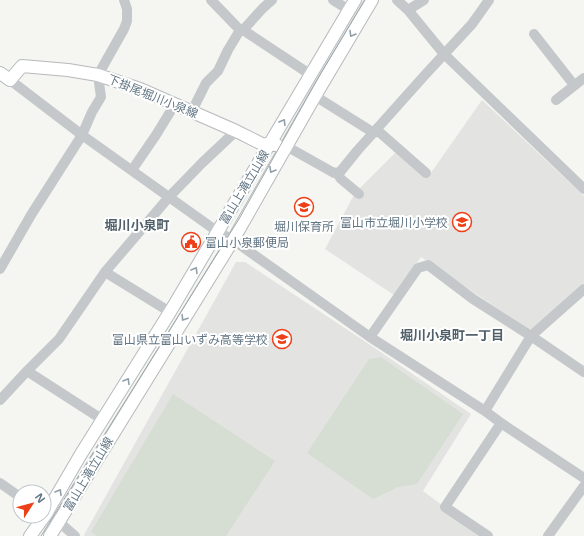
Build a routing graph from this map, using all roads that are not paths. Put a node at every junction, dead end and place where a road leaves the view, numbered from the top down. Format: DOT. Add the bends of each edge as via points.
graph roads {
  1 [pos="124,0"];
  2 [pos="211,0"];
  3 [pos="272,0"];
  4 [pos="333,0"];
  5 [pos="372,0"];
  6 [pos="397,0"];
  7 [pos="424,0"];
  8 [pos="489,0"];
  9 [pos="352,5"];
  10 [pos="408,10"];
  11 [pos="242,30"];
  12 [pos="534,34"];
  13 [pos="444,54"];
  14 [pos="98,75"];
  15 [pos="311,75"];
  16 [pos="5,76"];
  17 [pos="584,78"];
  18 [pos="574,85"];
  19 [pos="315,96"];
  20 [pos="556,100"];
  21 [pos="175,104"];
  22 [pos="192,111"];
  23 [pos="236,131"];
  24 [pos="375,132"];
  25 [pos="82,135"];
  26 [pos="270,145"];
  27 [pos="286,146"];
  28 [pos="132,170"];
  29 [pos="337,172"];
  30 [pos="426,173"];
  31 [pos="583,185"];
  32 [pos="359,194"];
  33 [pos="169,197"];
  34 [pos="218,232"];
  35 [pos="233,240"];
  36 [pos="0,269"];
  37 [pos="105,272"];
  38 [pos="584,289"];
  39 [pos="170,312"];
  40 [pos="531,336"];
  41 [pos="370,337"];
  42 [pos="27,371"];
  43 [pos="584,372"];
  44 [pos="0,400"];
  45 [pos="484,411"];
  46 [pos="103,420"];
  47 [pos="501,423"];
  48 [pos="584,478"];
  49 [pos="0,482"];
  50 [pos="584,486"];
  51 [pos="12,491"];
  52 [pos="52,502"];
  53 [pos="52,518"];
  54 [pos="59,522"];
  55 [pos="38,524"];
  56 [pos="30,536"];
  57 [pos="50,536"];
  58 [pos="75,536"];
  59 [pos="488,536"];
  60 [pos="548,536"];
  1 -- 14 [label="street" via="127,21"];
  2 -- 11 [label="street"];
  3 -- 11 [label="street"];
  4 -- 9 [label="street"];
  5 -- 19 [label="main road, 富山上滝立山線, one-way"];
  6 -- 10 [label="street"];
  7 -- 10 [label="street"];
  8 -- 13 [label="street" via="472,24"];
  9 -- 15 [label="main road, 富山上滝立山線"];
  10 -- 13 [label="street"];
  11 -- 15 [label="street"];
  11 -- 22 [label="street" via="218,71 206,83"];
  12 -- 18 [label="street"];
  13 -- 24 [label="street"];
  13 -- 31 [label="street"];
  14 -- 16 [label="main road, 下掛尾堀川小泉線" via="22,66"];
  14 -- 21 [label="main road, 下掛尾堀川小泉線"];
  14 -- 25 [label="street" via="100,97"];
  26 -- 15 [label="main road, 富山上滝立山線, one-way"];
  16 -- 25 [label="street"];
  17 -- 18 [label="street"];
  18 -- 20 [label="street"];
  19 -- 24 [label="street"];
  19 -- 27 [label="main road, 富山上滝立山線"];
  21 -- 22 [label="main road, 下掛尾堀川小泉線"];
  21 -- 28 [label="street"];
  22 -- 23 [label="main road, 下掛尾堀川小泉線"];
  23 -- 26 [label="main road, 下掛尾堀川小泉線" via="262,144"];
  23 -- 33 [label="street"];
  24 -- 29 [label="street" via="340,172"];
  24 -- 30 [label="street"];
  25 -- 28 [label="street"];
  25 -- 36 [label="street"];
  26 -- 27 [label="main road, 下掛尾堀川小泉線"];
  26 -- 34 [label="main road, 富山上滝立山線"];
  27 -- 29 [label="street" via="334,173"];
  27 -- 35 [label="main road, 富山上滝立山線, one-way"];
  28 -- 33 [label="street"];
  29 -- 32 [label="street" via="341,179"];
  33 -- 34 [label="street"];
  33 -- 37 [label="street"];
  34 -- 35 [label="street"];
  39 -- 34 [label="main road, 富山上滝立山線, one-way"];
  35 -- 41 [label="street"];
  35 -- 54 [label="main road, 富山上滝立山線, one-way"];
  37 -- 39 [label="street"];
  37 -- 42 [label="street" via="59,339"];
  38 -- 40 [label="street"];
  46 -- 39 [label="main road, 富山上滝立山線, one-way"];
  40 -- 41 [label="street" via="473,299 428,265 418,268"];
  40 -- 43 [label="street"];
  40 -- 45 [label="street"];
  41 -- 45 [label="street"];
  42 -- 44 [label="street"];
  42 -- 46 [label="street"];
  45 -- 47 [label="street"];
  52 -- 46 [label="main road, 富山上滝立山線, one-way"];
  47 -- 48 [label="street"];
  47 -- 59 [label="street" via="445,507"];
  49 -- 51 [label="street"];
  50 -- 60 [label="street"];
  53 -- 54 [label="street"];
  54 -- 57 [label="main road, 富山上滝立山線"];
  54 -- 58 [label="street"];
  55 -- 56 [label="main road, 富山上滝立山線"];
}
